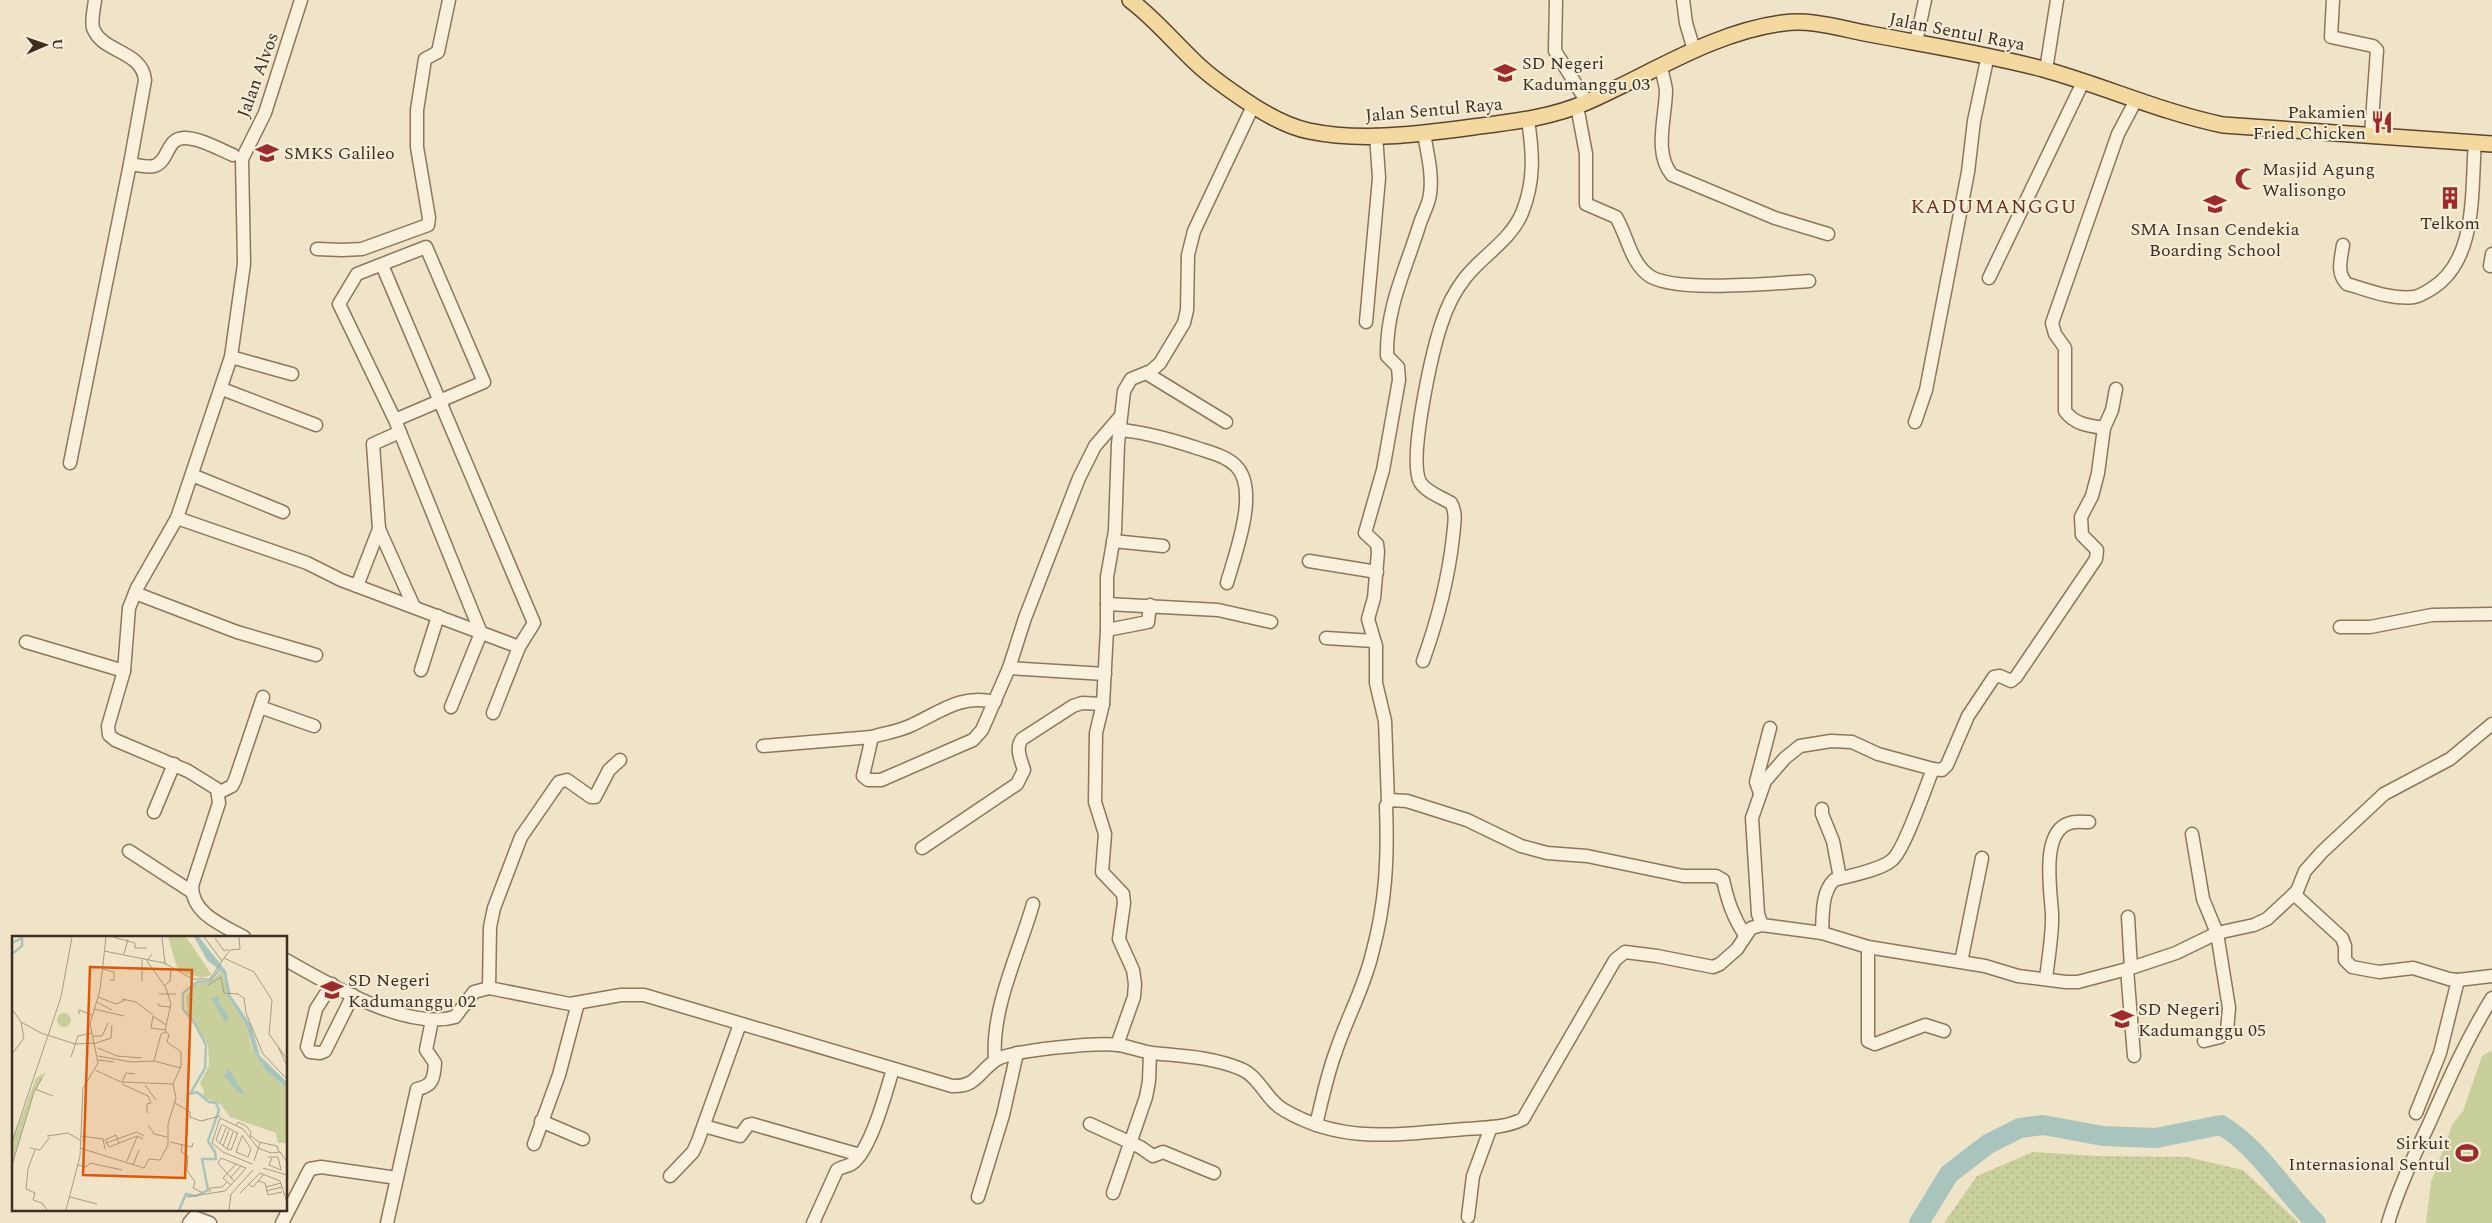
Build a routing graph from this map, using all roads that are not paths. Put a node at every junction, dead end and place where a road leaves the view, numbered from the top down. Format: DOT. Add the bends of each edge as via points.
graph roads {
  1 [pos="95,0"];
  2 [pos="301,0"];
  3 [pos="449,0"];
  4 [pos="1130,0"];
  5 [pos="1556,0"];
  6 [pos="1683,0"];
  7 [pos="1925,0"];
  8 [pos="2057,0"];
  9 [pos="2333,0"];
  10 [pos="1916,42"];
  11 [pos="1694,50"];
  12 [pos="1988,55"];
  13 [pos="1661,66"];
  14 [pos="2046,70"];
  15 [pos="2083,82"];
  16 [pos="2136,100"];
  17 [pos="1582,104"];
  18 [pos="1253,106"];
  19 [pos="1528,120"];
  20 [pos="1424,133"];
  21 [pos="1376,135"];
  22 [pos="2372,135"];
  23 [pos="2475,142"];
  24 [pos="2492,144"];
  25 [pos="237,157"];
  26 [pos="130,164"];
  27 [pos="1828,234"];
  28 [pos="2343,245"];
  29 [pos="317,249"];
  30 [pos="382,265"];
  31 [pos="1989,278"];
  32 [pos="1809,281"];
  33 [pos="1366,322"];
  34 [pos="231,357"];
  35 [pos="1146,373"];
  36 [pos="292,374"];
  37 [pos="222,389"];
  38 [pos="2116,389"];
  39 [pos="440,401"];
  40 [pos="1226,422"];
  41 [pos="1915,422"];
  42 [pos="1120,423"];
  43 [pos="316,425"];
  44 [pos="397,426"];
  45 [pos="2104,428"];
  46 [pos="70,462"];
  47 [pos="192,475"];
  48 [pos="282,512"];
  49 [pos="177,518"];
  50 [pos="379,529"];
  51 [pos="1113,541"];
  52 [pos="1163,546"];
  53 [pos="1309,561"];
  54 [pos="1377,572"];
  55 [pos="1226,583"];
  56 [pos="357,586"];
  57 [pos="135,592"];
  58 [pos="1107,604"];
  59 [pos="1150,604"];
  60 [pos="414,607"];
  61 [pos="2492,614"];
  62 [pos="438,616"];
  63 [pos="1271,622"];
  64 [pos="2340,627"];
  65 [pos="1107,630"];
  66 [pos="482,633"];
  67 [pos="1326,638"];
  68 [pos="1374,640"];
  69 [pos="26,642"];
  70 [pos="519,647"];
  71 [pos="316,655"];
  72 [pos="1423,661"];
  73 [pos="1009,668"];
  74 [pos="420,670"];
  75 [pos="124,671"];
  76 [pos="1105,674"];
  77 [pos="995,702"];
  78 [pos="1103,704"];
  79 [pos="451,707"];
  80 [pos="493,713"];
  81 [pos="2492,724"];
  82 [pos="314,726"];
  83 [pos="1770,728"];
  84 [pos="872,736"];
  85 [pos="763,746"];
  86 [pos="620,760"];
  87 [pos="174,764"];
  88 [pos="1933,769"];
  89 [pos="218,793"];
  90 [pos="1760,794"];
  91 [pos="1388,802"];
  92 [pos="1822,809"];
  93 [pos="154,812"];
  94 [pos="2089,822"];
  95 [pos="2192,834"];
  96 [pos="922,848"];
  97 [pos="129,851"];
  98 [pos="1982,858"];
  99 [pos="1840,878"];
  100 [pos="192,892"];
  101 [pos="2294,894"];
  102 [pos="1033,904"];
  103 [pos="2128,917"];
  104 [pos="1762,925"];
  105 [pos="1822,933"];
  106 [pos="2217,933"];
  107 [pos="1745,935"];
  108 [pos="242,936"];
  109 [pos="1868,947"];
  110 [pos="288,961"];
  111 [pos="1961,962"];
  112 [pos="2129,968"];
  113 [pos="2492,976"];
  114 [pos="2046,979"];
  115 [pos="2458,980"];
  116 [pos="332,984"];
  117 [pos="489,988"];
  118 [pos="353,995"];
  119 [pos="2492,998"];
  120 [pos="578,1003"];
  121 [pos="432,1020"];
  122 [pos="740,1024"];
  123 [pos="1944,1031"];
  124 [pos="2204,1041"];
  125 [pos="1118,1045"];
  126 [pos="1150,1053"];
  127 [pos="1017,1054"];
  128 [pos="2134,1056"];
  129 [pos="995,1060"];
  130 [pos="893,1069"];
  131 [pos="2416,1113"];
  132 [pos="541,1121"];
  133 [pos="1090,1124"];
  134 [pos="1316,1125"];
  135 [pos="704,1126"];
  136 [pos="1491,1127"];
  137 [pos="582,1139"];
  138 [pos="1129,1141"];
  139 [pos="534,1144"];
  140 [pos="860,1155"];
  141 [pos="1214,1173"];
  142 [pos="670,1176"];
  143 [pos="397,1178"];
  144 [pos="1113,1193"];
  145 [pos="978,1197"];
  146 [pos="1468,1217"];
  147 [pos="189,1223"];
  148 [pos="210,1223"];
  149 [pos="282,1223"];
  150 [pos="388,1223"];
  151 [pos="813,1223"];
  152 [pos="2388,1223"];
  1 -- 26 [label="street" via="92,23 99,37 138,62 145,80"];
  2 -- 25 [label="street, Jalan Alvos" via="265,113"];
  3 -- 29 [label="street" via="438,52 425,59 417,110 417,147 428,225 362,249"];
  4 -- 18 [label="main road, Jalan Sentul Raya" via="1149,13 1196,63"];
  5 -- 17 [label="street" via="1555,51"];
  6 -- 11 [label="street"];
  7 -- 10 [label="street"];
  8 -- 14 [label="street"];
  9 -- 22 [label="street" via="2331,37 2373,46 2377,50"];
  10 -- 11 [label="main road, Jalan Sentul Raya" via="1802,22 1783,23 1729,37"];
  10 -- 12 [label="main road, Jalan Sentul Raya"];
  11 -- 13 [label="main road, Jalan Sentul Raya"];
  12 -- 14 [label="main road, Jalan Sentul Raya"];
  12 -- 41 [label="street" via="1925,396"];
  13 -- 17 [label="main road, Jalan Sentul Raya"];
  13 -- 27 [label="street" via="1666,88 1662,147 1666,168 1672,175 1775,218"];
  14 -- 15 [label="main road, Jalan Sentul Raya"];
  15 -- 16 [label="main road, Jalan Sentul Raya"];
  15 -- 31 [label="street"];
  16 -- 22 [label="main road, Jalan Sentul Raya" via="2223,125"];
  16 -- 45 [label="street" via="2118,134 2052,323 2064,348 2064,411 2079,423"];
  17 -- 19 [label="main road, Jalan Sentul Raya"];
  17 -- 32 [label="street" via="1586,204 1616,217 1646,274 1667,283"];
  18 -- 21 [label="main road, Jalan Sentul Raya" via="1307,131"];
  18 -- 35 [label="street" via="1194,232 1188,255 1184,323 1160,363"];
  19 -- 20 [label="main road, Jalan Sentul Raya"];
  19 -- 72 [label="street" via="1533,168 1531,186 1521,214 1508,236 1464,278 1448,306 1433,355 1420,425 1419,476 1425,489 1451,503 1455,514 1442,608"];
  20 -- 21 [label="main road, Jalan Sentul Raya"];
  20 -- 54 [label="street" via="1431,177 1430,195 1395,292 1388,322 1387,356 1398,367 1399,380 1383,470 1365,533 1377,544"];
  21 -- 33 [label="street" via="1379,178"];
  22 -- 23 [label="main road, Jalan Sentul Raya"];
  23 -- 24 [label="main road, Jalan Sentul Raya"];
  23 -- 28 [label="street" via="2465,242 2459,258 2441,283 2416,297 2396,296 2347,284 2340,272"];
  25 -- 26 [label="street" via="182,138 172,142 158,164"];
  25 -- 34 [label="street" via="244,264"];
  26 -- 46 [label="street"];
  30 -- 39 [label="street"];
  30 -- 39 [label="street" via="426,247 484,382"];
  30 -- 44 [label="street" via="357,274 339,304"];
  34 -- 36 [label="street"];
  34 -- 37 [label="street"];
  35 -- 40 [label="street"];
  35 -- 42 [label="street" via="1134,377 1126,385"];
  37 -- 43 [label="street"];
  37 -- 47 [label="street"];
  38 -- 45 [label="street"];
  39 -- 44 [label="street"];
  39 -- 70 [label="street" via="534,623"];
  42 -- 51 [label="street"];
  42 -- 55 [label="street" via="1220,456 1236,466 1245,485 1246,499 1243,525"];
  42 -- 73 [label="street" via="1095,446 1079,478"];
  44 -- 50 [label="street" via="373,444"];
  44 -- 66 [label="street"];
  45 -- 88 [label="street" via="2098,473 2081,517 2082,535 2097,550 2096,560 2016,677 2011,681 1994,677 1968,716 1947,765 1942,770"];
  47 -- 48 [label="street"];
  47 -- 49 [label="street"];
  49 -- 56 [label="street" via="307,563"];
  49 -- 57 [label="street"];
  50 -- 56 [label="street"];
  50 -- 60 [label="street"];
  51 -- 52 [label="street"];
  51 -- 58 [label="street" via="1107,568"];
  53 -- 54 [label="street"];
  54 -- 68 [label="street" via="1368,619"];
  56 -- 60 [label="street"];
  57 -- 71 [label="street" via="237,632"];
  57 -- 75 [label="street" via="127,620"];
  58 -- 59 [label="street"];
  58 -- 65 [label="street"];
  59 -- 63 [label="street" via="1218,610"];
  59 -- 65 [label="street" via="1148,622"];
  60 -- 62 [label="street"];
  61 -- 64 [label="street" via="2402,619 2370,628"];
  62 -- 66 [label="street"];
  62 -- 74 [label="street"];
  65 -- 76 [label="street"];
  66 -- 70 [label="street"];
  66 -- 79 [label="street"];
  67 -- 68 [label="street"];
  68 -- 91 [label="street" via="1376,683 1385,721"];
  69 -- 75 [label="street"];
  70 -- 80 [label="street"];
  73 -- 76 [label="street"];
  73 -- 77 [label="street"];
  75 -- 87 [label="street" via="108,726 109,735"];
  76 -- 78 [label="street"];
  77 -- 84 [label="street" via="972,699 937,711 911,726"];
  77 -- 84 [label="street" via="982,730 973,740 881,780 868,780 863,776"];
  78 -- 96 [label="street" via="1073,706 1022,739 1018,749 1024,770 1017,784"];
  78 -- 125 [label="street" via="1096,733 1095,790 1105,834 1102,869 1105,877 1123,894 1118,939 1133,970 1135,984 1134,997"];
  81 -- 101 [label="street" via="2450,759 2384,794 2305,871"];
  82 -- 89 [label="street" via="262,702 235,780 232,786"];
  83 -- 90 [label="street" via="1756,782"];
  84 -- 85 [label="street"];
  86 -- 117 [label="street" via="609,770 595,797 567,780 558,782 521,837 494,908 490,927"];
  87 -- 89 [label="street" via="199,777"];
  87 -- 93 [label="street"];
  88 -- 90 [label="street" via="1878,754 1852,742 1831,741 1800,746 1774,769"];
  88 -- 99 [label="street" via="1893,860"];
  89 -- 100 [label="street" via="219,802"];
  90 -- 104 [label="street" via="1752,818 1758,914"];
  91 -- 107 [label="street" via="1395,799 1408,801 1467,820 1521,846 1547,852 1586,856 1683,876 1716,876 1723,880 1727,902"];
  91 -- 134 [label="street" via="1387,878 1373,954 1336,1050"];
  92 -- 99 [label="street" via="1834,845"];
  94 -- 114 [label="street" via="2070,822 2053,838 2049,869 2052,916"];
  95 -- 106 [label="street" via="2203,899"];
  97 -- 100 [label="street"];
  98 -- 111 [label="street"];
  99 -- 105 [label="street" via="1834,880 1828,890"];
  100 -- 108 [label="street" via="202,911"];
  101 -- 106 [label="street" via="2260,923"];
  101 -- 115 [label="street" via="2342,938 2345,960 2352,967 2379,972 2413,968"];
  102 -- 129 [label="street" via="1004,995 996,1030"];
  103 -- 112 [label="street"];
  104 -- 105 [label="street"];
  104 -- 107 [label="street"];
  105 -- 109 [label="street"];
  106 -- 112 [label="street" via="2176,953"];
  106 -- 124 [label="street" via="2229,1023 2227,1031 2220,1037"];
  107 -- 136 [label="street" via="1737,949 1713,967 1635,952 1620,955 1575,1026 1527,1114 1511,1125"];
  109 -- 111 [label="street"];
  109 -- 123 [label="street" via="1868,1040 1875,1044 1925,1025"];
  110 -- 116 [label="street"];
  111 -- 114 [label="street" via="2018,976"];
  112 -- 114 [label="street" via="2078,982"];
  112 -- 128 [label="street"];
  113 -- 115 [label="street"];
  115 -- 131 [label="street" via="2440,1053"];
  116 -- 118 [label="street"];
  116 -- 118 [label="street" via="316,1009 307,1047 310,1052 325,1051"];
  117 -- 120 [label="street"];
  117 -- 121 [label="street" via="474,992 456,1016"];
  118 -- 121 [label="street" via="394,1011"];
  119 -- 152 [label="street" via="2471,1032 2446,1085"];
  120 -- 122 [label="street" via="621,995 644,995"];
  120 -- 132 [label="street" via="560,1075"];
  121 -- 143 [label="street" via="426,1050 435,1063 434,1074 428,1087 417,1089"];
  122 -- 130 [label="street"];
  122 -- 135 [label="street"];
  125 -- 126 [label="street"];
  125 -- 127 [label="street" via="1101,1044"];
  126 -- 134 [label="street" via="1197,1056 1240,1069 1256,1078 1284,1110"];
  126 -- 138 [label="street" via="1149,1081 1138,1122"];
  127 -- 129 [label="street"];
  127 -- 145 [label="street" via="1003,1115"];
  129 -- 130 [label="street" via="970,1083 960,1086"];
  130 -- 140 [label="street" via="881,1109"];
  132 -- 137 [label="street"];
  132 -- 139 [label="street"];
  133 -- 138 [label="street"];
  134 -- 136 [label="street" via="1372,1136"];
  135 -- 140 [label="street" via="740,1136 752,1124"];
  135 -- 142 [label="street" via="693,1152"];
  136 -- 146 [label="street" via="1474,1176"];
  138 -- 141 [label="street" via="1153,1156 1163,1152"];
  138 -- 144 [label="street"];
  140 -- 151 [label="street" via="854,1163 837,1170"];
  143 -- 149 [label="street" via="315,1168 307,1172"];
  143 -- 150 [label="street"];
  147 -- 148 [label="street" via="194,1217"];
}
